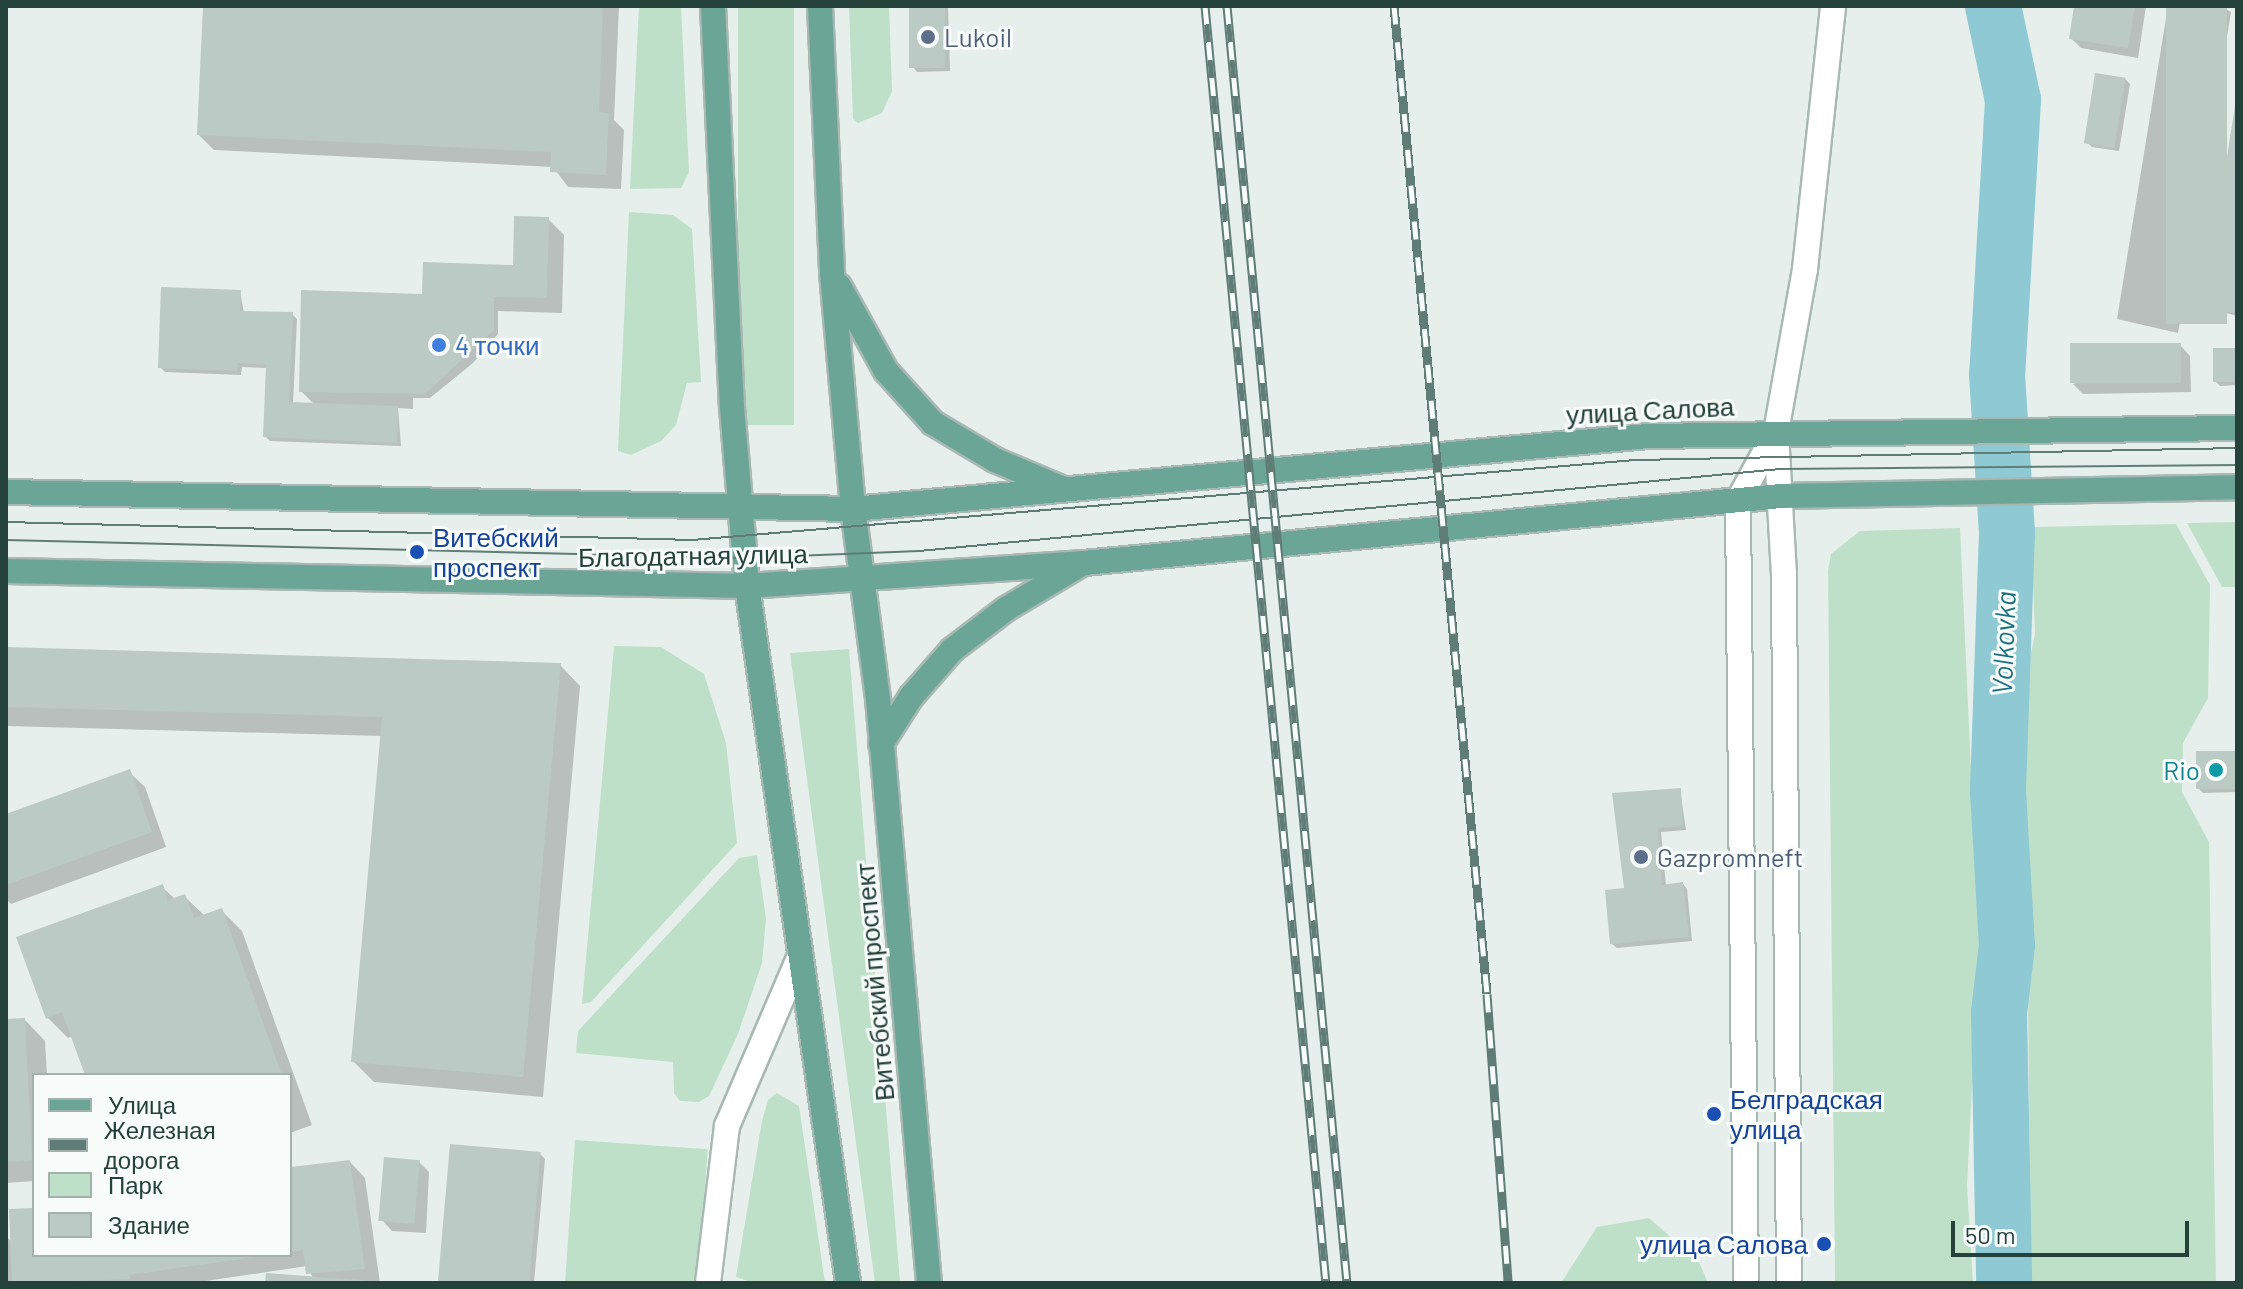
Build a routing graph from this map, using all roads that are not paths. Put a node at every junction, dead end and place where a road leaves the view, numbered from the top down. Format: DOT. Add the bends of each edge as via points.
graph roads {
  1 [pos="713,6"];
  2 [pos="820,6"];
  3 [pos="1833,6"];
  4 [pos="832,273"];
  5 [pos="2237,428"];
  6 [pos="1776,432"];
  7 [pos="1365,460"];
  8 [pos="2237,487"];
  9 [pos="1067,490"];
  10 [pos="6,492"];
  11 [pos="1781,496"];
  12 [pos="1738,501"];
  13 [pos="742,509"];
  14 [pos="853,509"];
  15 [pos="1084,563"];
  16 [pos="6,571"];
  17 [pos="864,576"];
  18 [pos="747,586"];
  19 [pos="881,744"];
  20 [pos="800,956"];
  21 [pos="708,1283"];
  22 [pos="848,1283"];
  23 [pos="929,1283"];
  24 [pos="1746,1283"];
  25 [pos="1789,1283"];
  1 -- 13 [label="main road"];
  2 -- 4 [label="main road, Витебский проспект"];
  3 -- 6 [label="street" via="1805,269"];
  4 -- 9 [label="main road" via="886,371 933,423 995,460"];
  4 -- 14 [label="main road, Витебский проспект"];
  5 -- 6 [label="main road, улица Салова"];
  6 -- 7 [label="main road, улица Салова" via="1647,436"];
  6 -- 11 [label="street"];
  6 -- 12 [label="street"];
  7 -- 9 [label="main road, Благодатная улица"];
  8 -- 11 [label="main road"];
  9 -- 14 [label="main road, Благодатная улица"];
  10 -- 13 [label="main road, Благодатная улица"];
  11 -- 12 [label="main road"];
  11 -- 25 [label="street"];
  12 -- 15 [label="main road, Благодатная улица"];
  12 -- 24 [label="street"];
  13 -- 14 [label="main road, Благодатная улица"];
  13 -- 18 [label="main road"];
  14 -- 17 [label="main road, Витебский проспект"];
  15 -- 17 [label="main road, Благодатная улица"];
  15 -- 19 [label="main road" via="1006,609 952,650 911,697"];
  16 -- 18 [label="main road, Благодатная улица"];
  17 -- 18 [label="main road, Благодатная улица"];
  17 -- 19 [label="main road, Витебский проспект"];
  18 -- 20 [label="main road"];
  19 -- 23 [label="main road, Витебский проспект"];
  20 -- 21 [label="street" via="727,1126"];
  20 -- 22 [label="main road"];
}
